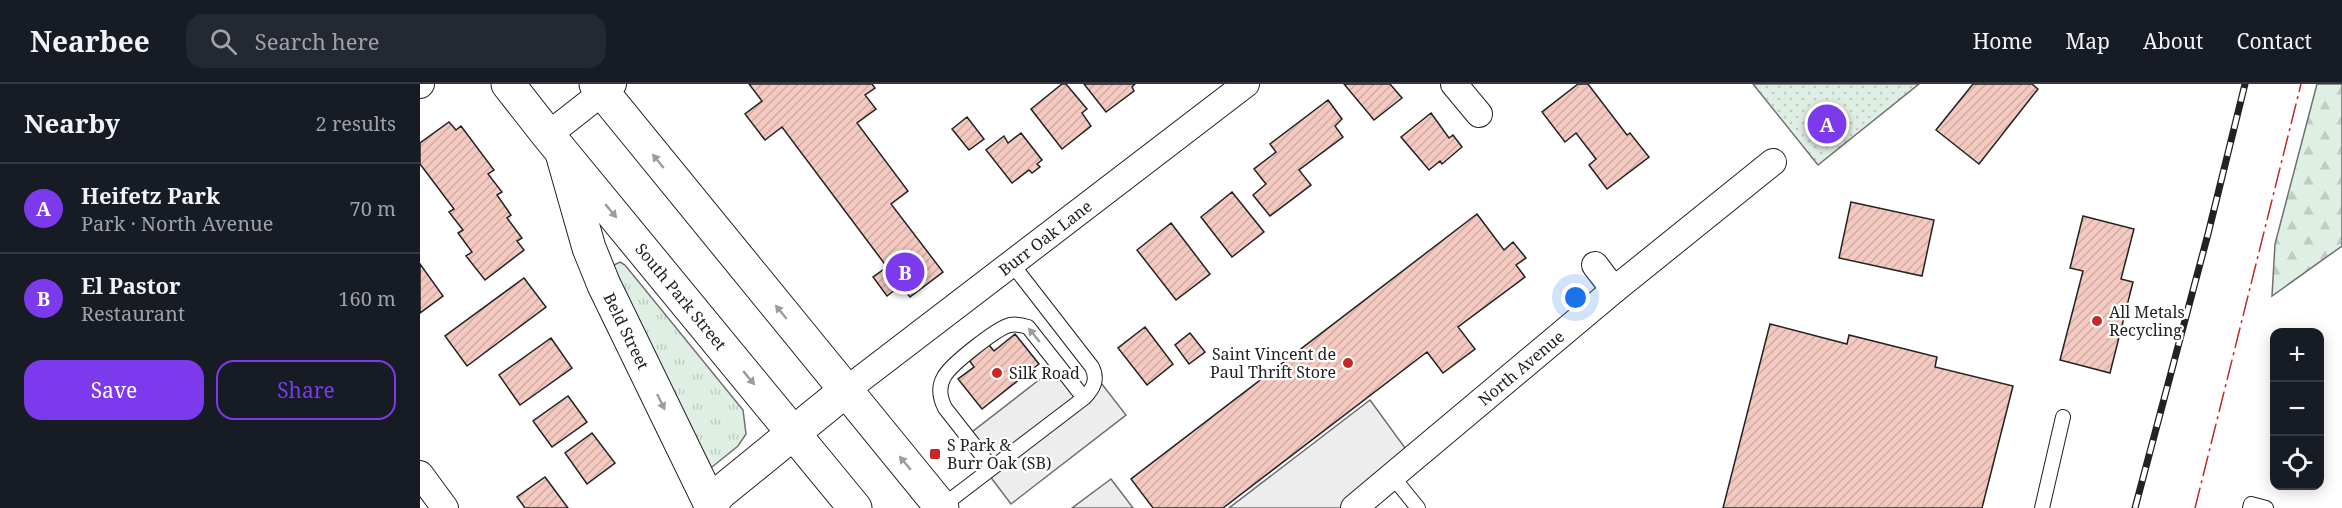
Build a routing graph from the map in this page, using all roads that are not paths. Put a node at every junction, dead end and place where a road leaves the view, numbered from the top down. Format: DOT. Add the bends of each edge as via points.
graph roads {
  1 [pos="508,84"];
  2 [pos="1246,84"];
  3 [pos="1454,84"];
  4 [pos="604,87"];
  5 [pos="1479,114"];
  6 [pos="555,144"];
  7 [pos="1773,162"];
  8 [pos="1012,264"];
  9 [pos="1595,265"];
  10 [pos="1614,290"];
  11 [pos="845,391"];
  12 [pos="1084,398"];
  13 [pos="2063,417"];
  14 [pos="794,432"];
  15 [pos="992,468"];
  16 [pos="420,474"];
  17 [pos="1392,476"];
  18 [pos="712,505"];
  19 [pos="445,508"];
  20 [pos="855,508"];
  21 [pos="942,508"];
  22 [pos="1354,508"];
  23 [pos="1418,508"];
  24 [pos="2042,508"];
  25 [pos="2250,508"];
  26 [pos="2266,508"];
  1 -- 6 [label="main road, South Park Street"];
  2 -- 8 [label="street, Burr Oak Lane"];
  3 -- 5 [label="street"];
  4 -- 6 [label="street"];
  11 -- 4 [label="main road, one-way"];
  6 -- 14 [label="main road, South Park Street, one-way"];
  6 -- 18 [label="main road, Beld Street, one-way" via="604,285"];
  7 -- 10 [label="street, North Avenue"];
  8 -- 11 [label="street, Burr Oak Lane"];
  8 -- 12 [label="lane" via="1092,367 1095,382"];
  9 -- 10 [label="street"];
  10 -- 17 [label="street, North Avenue"];
  11 -- 14 [label="main road, Beld Street"];
  21 -- 11 [label="main road, one-way"];
  12 -- 15 [label="lane"];
  12 -- 15 [label="lane, one-way" via="1028,327 1015,324 1001,328 948,370 940,388 945,408"];
  13 -- 24 [label="lane"];
  14 -- 18 [label="main road, Beld Street"];
  14 -- 20 [label="main road, South Park Street"];
  15 -- 21 [label="lane"];
  16 -- 19 [label="street"];
  17 -- 22 [label="street, North Avenue"];
  17 -- 23 [label="lane"];
  25 -- 26 [label="lane" via="2251,504"];
}
